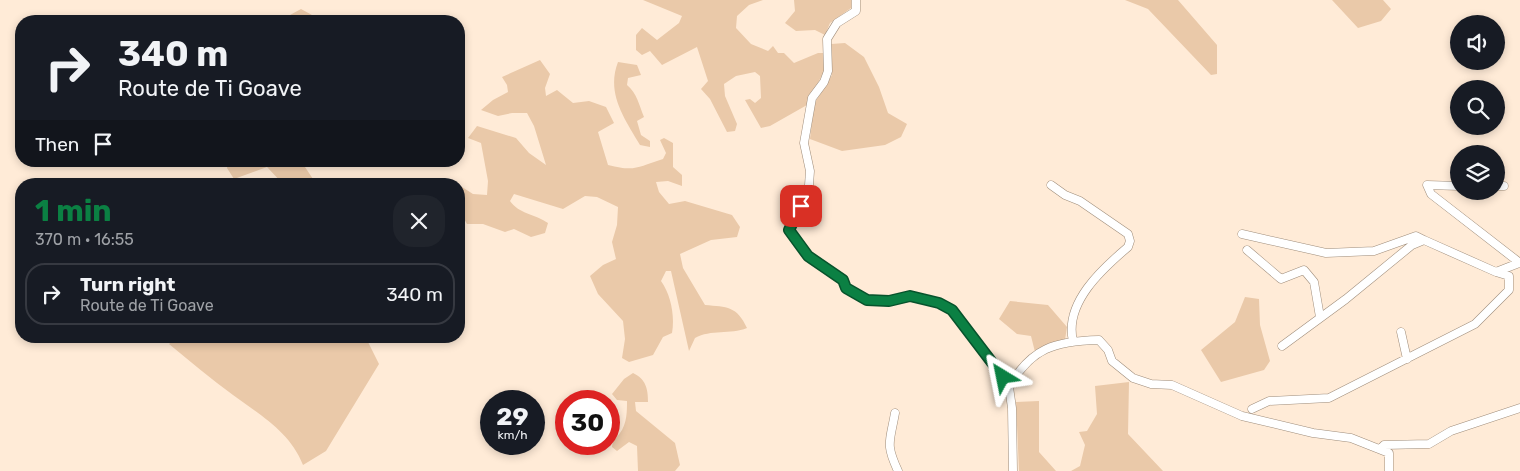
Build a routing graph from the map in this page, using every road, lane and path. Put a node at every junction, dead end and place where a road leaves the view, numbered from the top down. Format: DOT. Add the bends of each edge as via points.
graph roads {
  1 [pos="856,0"];
  2 [pos="1051,185"];
  3 [pos="1450,186"];
  4 [pos="1242,234"];
  5 [pos="1424,240"];
  6 [pos="1247,250"];
  7 [pos="1520,263"];
  8 [pos="1496,272"];
  9 [pos="1320,317"];
  10 [pos="1401,332"];
  11 [pos="1073,341"];
  12 [pos="1282,346"];
  13 [pos="1407,359"];
  14 [pos="1009,387"];
  15 [pos="1520,408"];
  16 [pos="1252,409"];
  17 [pos="895,412"];
  18 [pos="1380,449"];
  19 [pos="898,471"];
  20 [pos="1013,471"];
  21 [pos="1390,471"];
  1 -- 14 [label="street" via="856,10 837,23 827,39 828,71 812,98 804,150 810,171 809,185 804,204 789,230 808,256 843,280 846,288 867,300 889,301 910,296 939,303 952,310"];
  2 -- 11 [label="street" via="1128,234 1130,241 1128,247 1085,290 1072,321"];
  3 -- 7 [label="street" via="1427,185 1431,194"];
  4 -- 5 [label="street" via="1326,254 1374,250 1416,236"];
  5 -- 8 [label="street"];
  5 -- 9 [label="street" via="1412,245"];
  6 -- 9 [label="street" via="1281,279 1304,270 1314,282"];
  7 -- 8 [label="street"];
  8 -- 13 [label="street" via="1509,276 1509,290 1475,324"];
  9 -- 12 [label="street"];
  10 -- 13 [label="street"];
  11 -- 14 [label="street" via="1050,346 1040,352 1024,364"];
  11 -- 18 [label="street" via="1098,340 1108,350 1112,361 1133,378 1172,386 1242,416 1313,434 1351,438"];
  13 -- 16 [label="street" via="1329,398 1269,401"];
  14 -- 20 [label="street"];
  15 -- 18 [label="street" via="1451,431 1429,444 1384,445"];
  17 -- 19 [label="street" via="888,442"];
  18 -- 21 [label="street" via="1389,454"];
}
